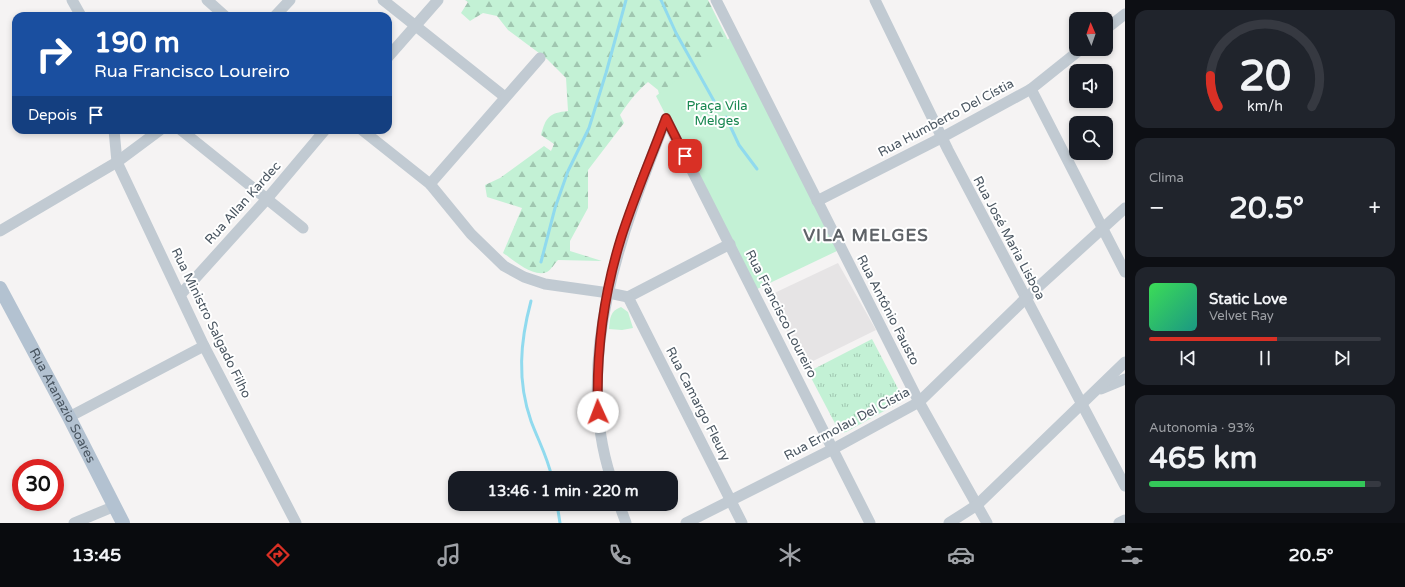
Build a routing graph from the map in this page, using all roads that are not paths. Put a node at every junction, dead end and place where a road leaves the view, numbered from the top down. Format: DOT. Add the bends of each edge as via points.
graph roads {
  1 [pos="72,0"];
  2 [pos="206,0"];
  3 [pos="290,0"];
  4 [pos="383,0"];
  5 [pos="438,0"];
  6 [pos="716,0"];
  7 [pos="875,0"];
  8 [pos="79,12"];
  9 [pos="221,12"];
  10 [pos="279,12"];
  11 [pos="1125,14"];
  12 [pos="1113,23"];
  13 [pos="415,26"];
  14 [pos="392,52"];
  15 [pos="1072,56"];
  16 [pos="540,58"];
  17 [pos="1031,89"];
  18 [pos="505,97"];
  19 [pos="114,134"];
  20 [pos="155,134"];
  21 [pos="186,134"];
  22 [pos="322,134"];
  23 [pos="367,134"];
  24 [pos="941,138"];
  25 [pos="117,162"];
  26 [pos="430,184"];
  27 [pos="266,200"];
  28 [pos="816,201"];
  29 [pos="1125,208"];
  30 [pos="303,228"];
  31 [pos="1103,229"];
  32 [pos="0,231"];
  33 [pos="730,244"];
  34 [pos="1125,272"];
  35 [pos="0,288"];
  36 [pos="609,293"];
  37 [pos="181,294"];
  38 [pos="628,298"];
  39 [pos="1025,299"];
  40 [pos="204,346"];
  41 [pos="1125,362"];
  42 [pos="1125,379"];
  43 [pos="1097,391"];
  44 [pos="918,402"];
  45 [pos="1082,404"];
  46 [pos="69,417"];
  47 [pos="833,449"];
  48 [pos="609,471"];
  49 [pos="1125,486"];
  50 [pos="730,500"];
  51 [pos="977,505"];
  52 [pos="115,506"];
  53 [pos="622,511"];
  54 [pos="1125,520"];
  55 [pos="74,523"];
  56 [pos="123,523"];
  57 [pos="296,523"];
  58 [pos="626,523"];
  59 [pos="686,523"];
  60 [pos="742,523"];
  61 [pos="870,523"];
  62 [pos="949,523"];
  63 [pos="987,523"];
  64 [pos="1119,523"];
  1 -- 8 [label="street"];
  2 -- 9 [label="street"];
  3 -- 10 [label="street"];
  4 -- 13 [label="street"];
  5 -- 13 [label="street"];
  6 -- 28 [label="street, Rua Antônio Fausto"];
  7 -- 24 [label="street, Rua José Maria Lisboa"];
  11 -- 12 [label="street"];
  13 -- 14 [label="street"];
  13 -- 18 [label="street"];
  15 -- 17 [label="street, Rua Humberto Del Cístia"];
  16 -- 18 [label="street"];
  17 -- 24 [label="street, Rua Humberto Del Cístia"];
  17 -- 31 [label="street"];
  18 -- 26 [label="street"];
  19 -- 25 [label="street, Rua Ministro Salgado Filho"];
  20 -- 25 [label="street"];
  21 -- 27 [label="street"];
  22 -- 27 [label="street, Rua Allan Kardec"];
  23 -- 26 [label="street"];
  24 -- 28 [label="street, Rua Humberto Del Cístia"];
  24 -- 39 [label="street, Rua José Maria Lisboa"];
  25 -- 32 [label="street"];
  25 -- 37 [label="street, Rua Ministro Salgado Filho"];
  26 -- 36 [label="street" via="471,234 504,266 524,277 545,284"];
  27 -- 30 [label="street"];
  27 -- 37 [label="street, Rua Allan Kardec"];
  28 -- 44 [label="street, Rua Antônio Fausto"];
  29 -- 31 [label="street, Rua Ermolau Del Cístia"];
  31 -- 34 [label="street"];
  31 -- 39 [label="street, Rua Ermolau Del Cístia"];
  33 -- 36 [label="street, Rua Francisco Loureiro" via="666,118 621,238"];
  33 -- 38 [label="street"];
  33 -- 47 [label="street, Rua Francisco Loureiro"];
  35 -- 46 [label="main road, Rua Atanazio Soares"];
  36 -- 38 [label="street"];
  36 -- 48 [label="street" via="598,355 601,443"];
  37 -- 40 [label="street, Rua Ministro Salgado Filho"];
  38 -- 50 [label="street, Rua Camargo Fleury"];
  39 -- 44 [label="street, Rua Ermolau Del Cístia"];
  39 -- 45 [label="street, Rua José Maria Lisboa"];
  40 -- 46 [label="street"];
  40 -- 57 [label="street, Rua Ministro Salgado Filho"];
  41 -- 43 [label="street"];
  42 -- 43 [label="street"];
  43 -- 45 [label="street"];
  44 -- 47 [label="street, Rua Ermolau Del Cístia"];
  44 -- 51 [label="street, Rua Antônio Fausto"];
  45 -- 49 [label="street, Rua José Maria Lisboa"];
  45 -- 51 [label="street"];
  46 -- 52 [label="main road, Rua Atanazio Soares"];
  47 -- 50 [label="street, Rua Ermolau Del Cístia"];
  47 -- 61 [label="street, Rua Francisco Loureiro"];
  50 -- 59 [label="street, Rua Ermolau Del Cístia"];
  50 -- 60 [label="street, Rua Camargo Fleury"];
  51 -- 62 [label="street"];
  51 -- 63 [label="street, Rua Antônio Fausto"];
  52 -- 55 [label="street"];
  52 -- 56 [label="main road, Rua Atanazio Soares"];
  53 -- 58 [label="street"];
  54 -- 64 [label="street"];
}
